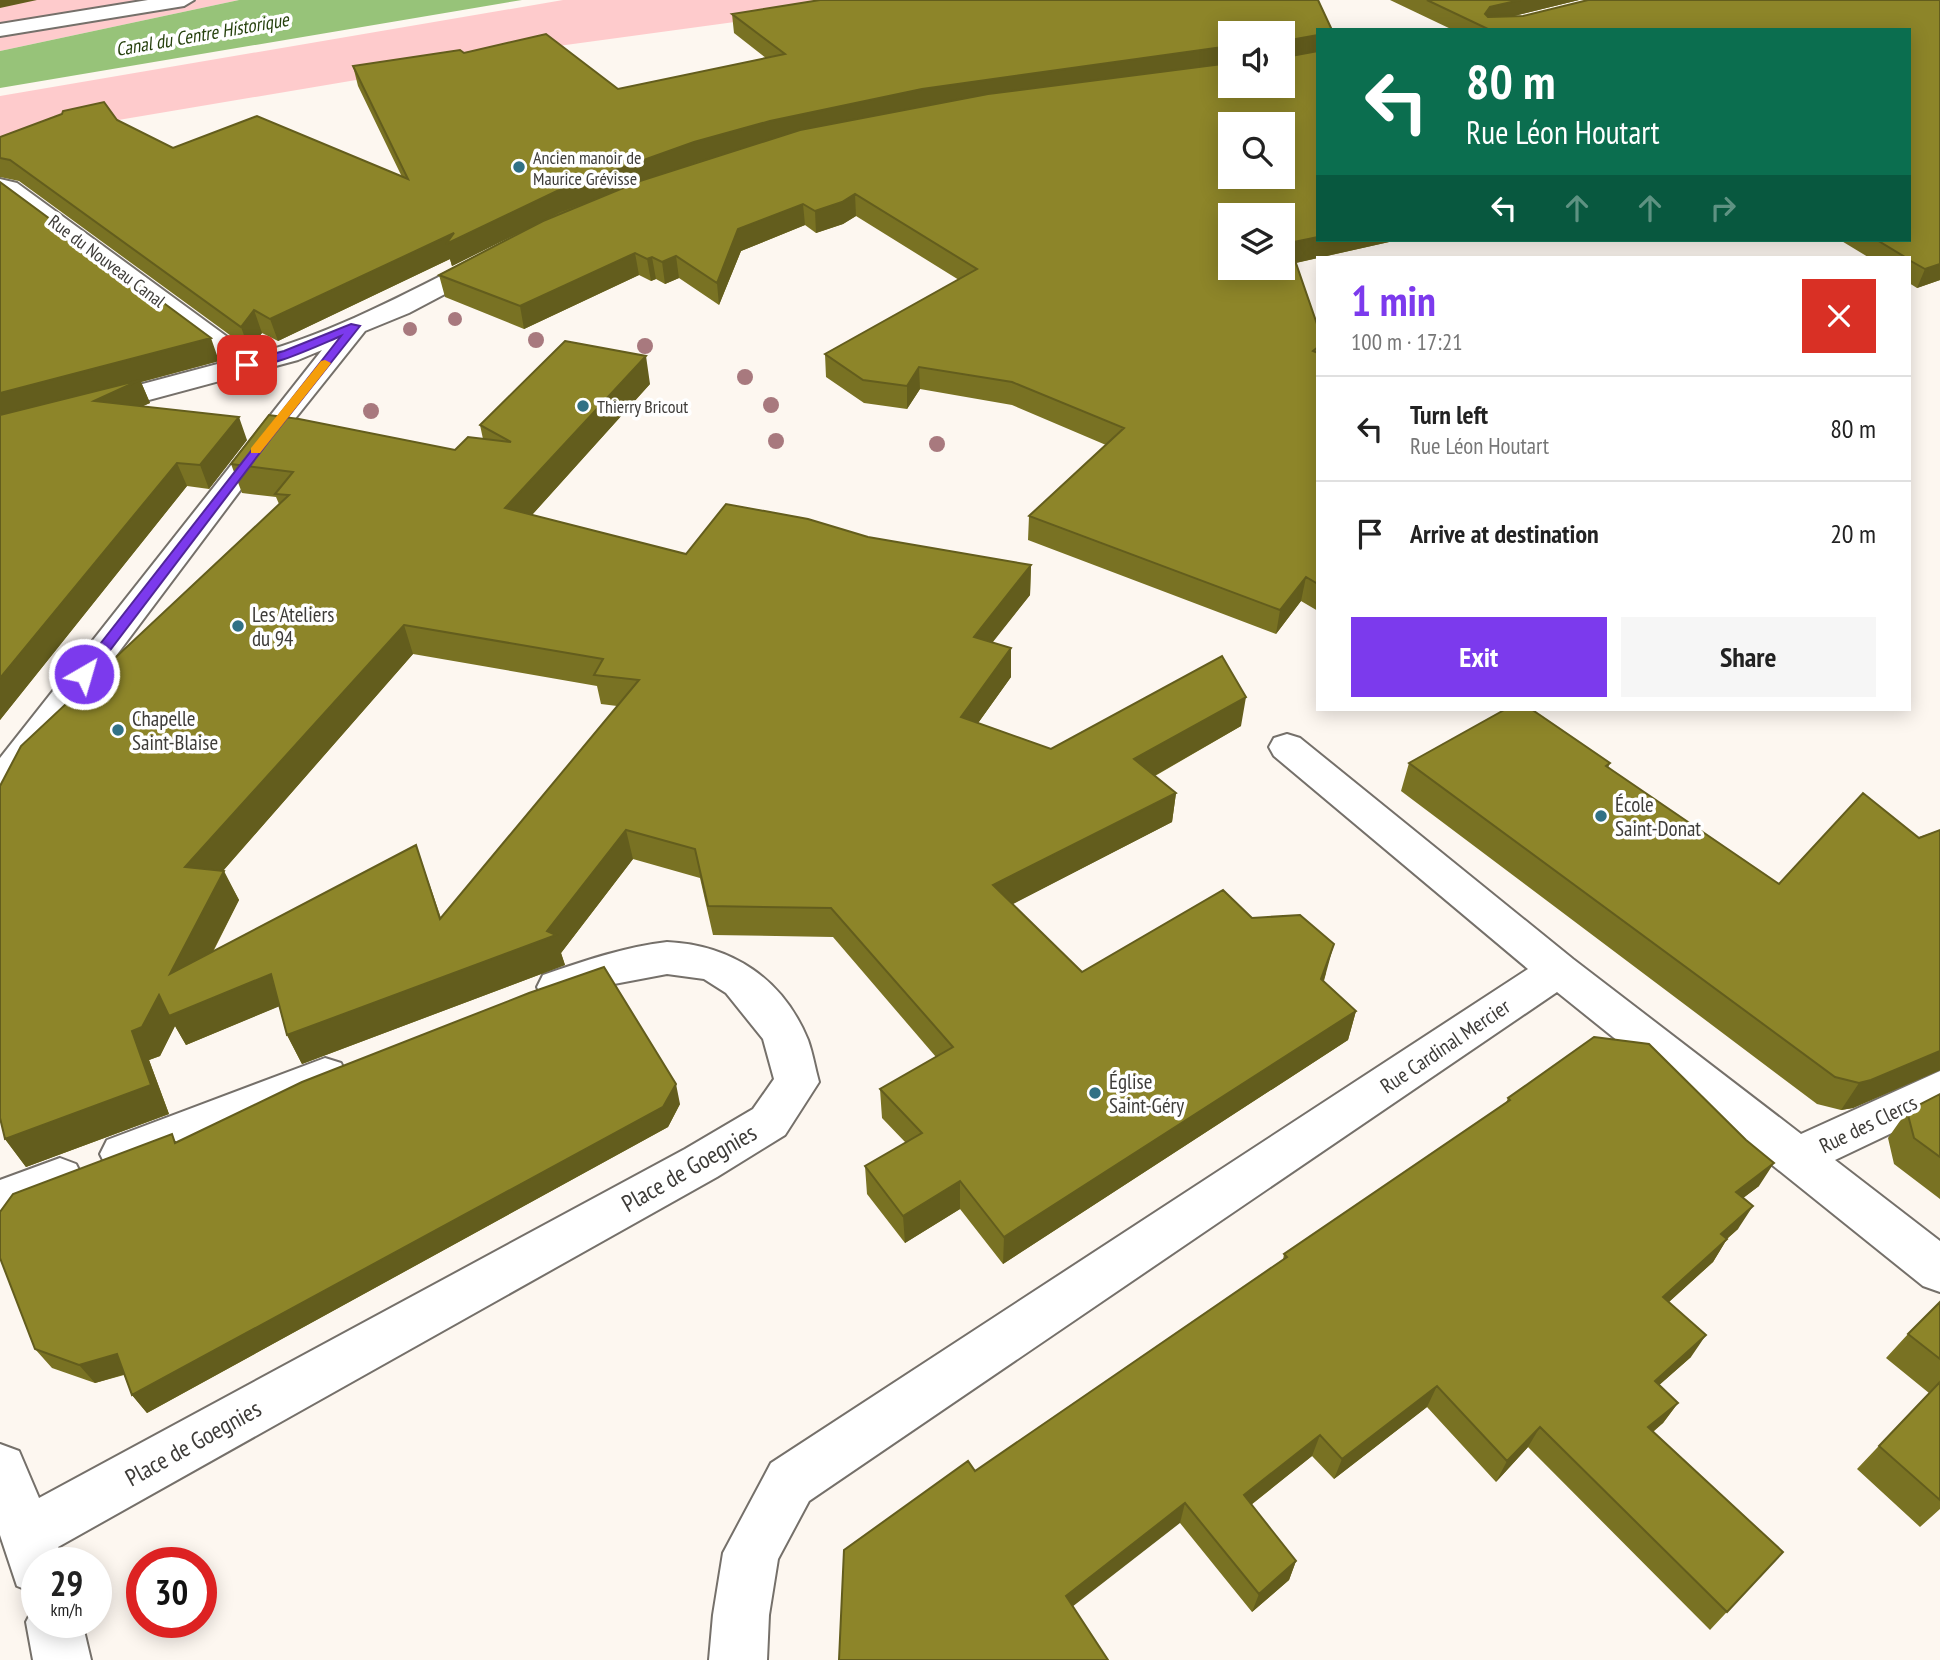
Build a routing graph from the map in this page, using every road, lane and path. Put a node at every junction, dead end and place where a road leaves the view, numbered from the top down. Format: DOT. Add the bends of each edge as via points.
graph roads {
  1 [pos="184,0"];
  2 [pos="0,30"];
  3 [pos="0,186"];
  4 [pos="501,254"];
  5 [pos="355,326"];
  6 [pos="247,365"];
  7 [pos="0,431"];
  8 [pos="1287,747"];
  9 [pos="0,784"];
  10 [pos="1558,970"];
  11 [pos="522,1001"];
  12 [pos="357,1064"];
  13 [pos="1940,1089"];
  14 [pos="1796,1158"];
  15 [pos="0,1201"];
  16 [pos="1940,1270"];
  17 [pos="0,1470"];
  18 [pos="31,1547"];
  19 [pos="37,1547"];
  20 [pos="57,1638"];
  21 [pos="62,1660"];
  22 [pos="738,1660"];
  1 -- 2 [label="street"];
  3 -- 6 [label="street, Rue du Nouveau Canal" via="9,188"];
  4 -- 5 [label="street"];
  5 -- 6 [label="street" via="288,354"];
  5 -- 9 [label="street"];
  6 -- 7 [label="street"];
  8 -- 10 [label="street"];
  10 -- 14 [label="street"];
  10 -- 22 [label="street, Rue Cardinal Mercier" via="790,1482 751,1553"];
  11 -- 19 [label="street, Place de Goegnies" via="598,972 645,960 690,957 720,967 748,984 785,1038 797,1082 769,1122"];
  12 -- 15 [label="street"];
  13 -- 14 [label="street, Rue des Clercs"];
  14 -- 16 [label="street"];
  17 -- 18 [label="street, Place de Goegnies"];
  20 -- 21 [label="street"];
}
